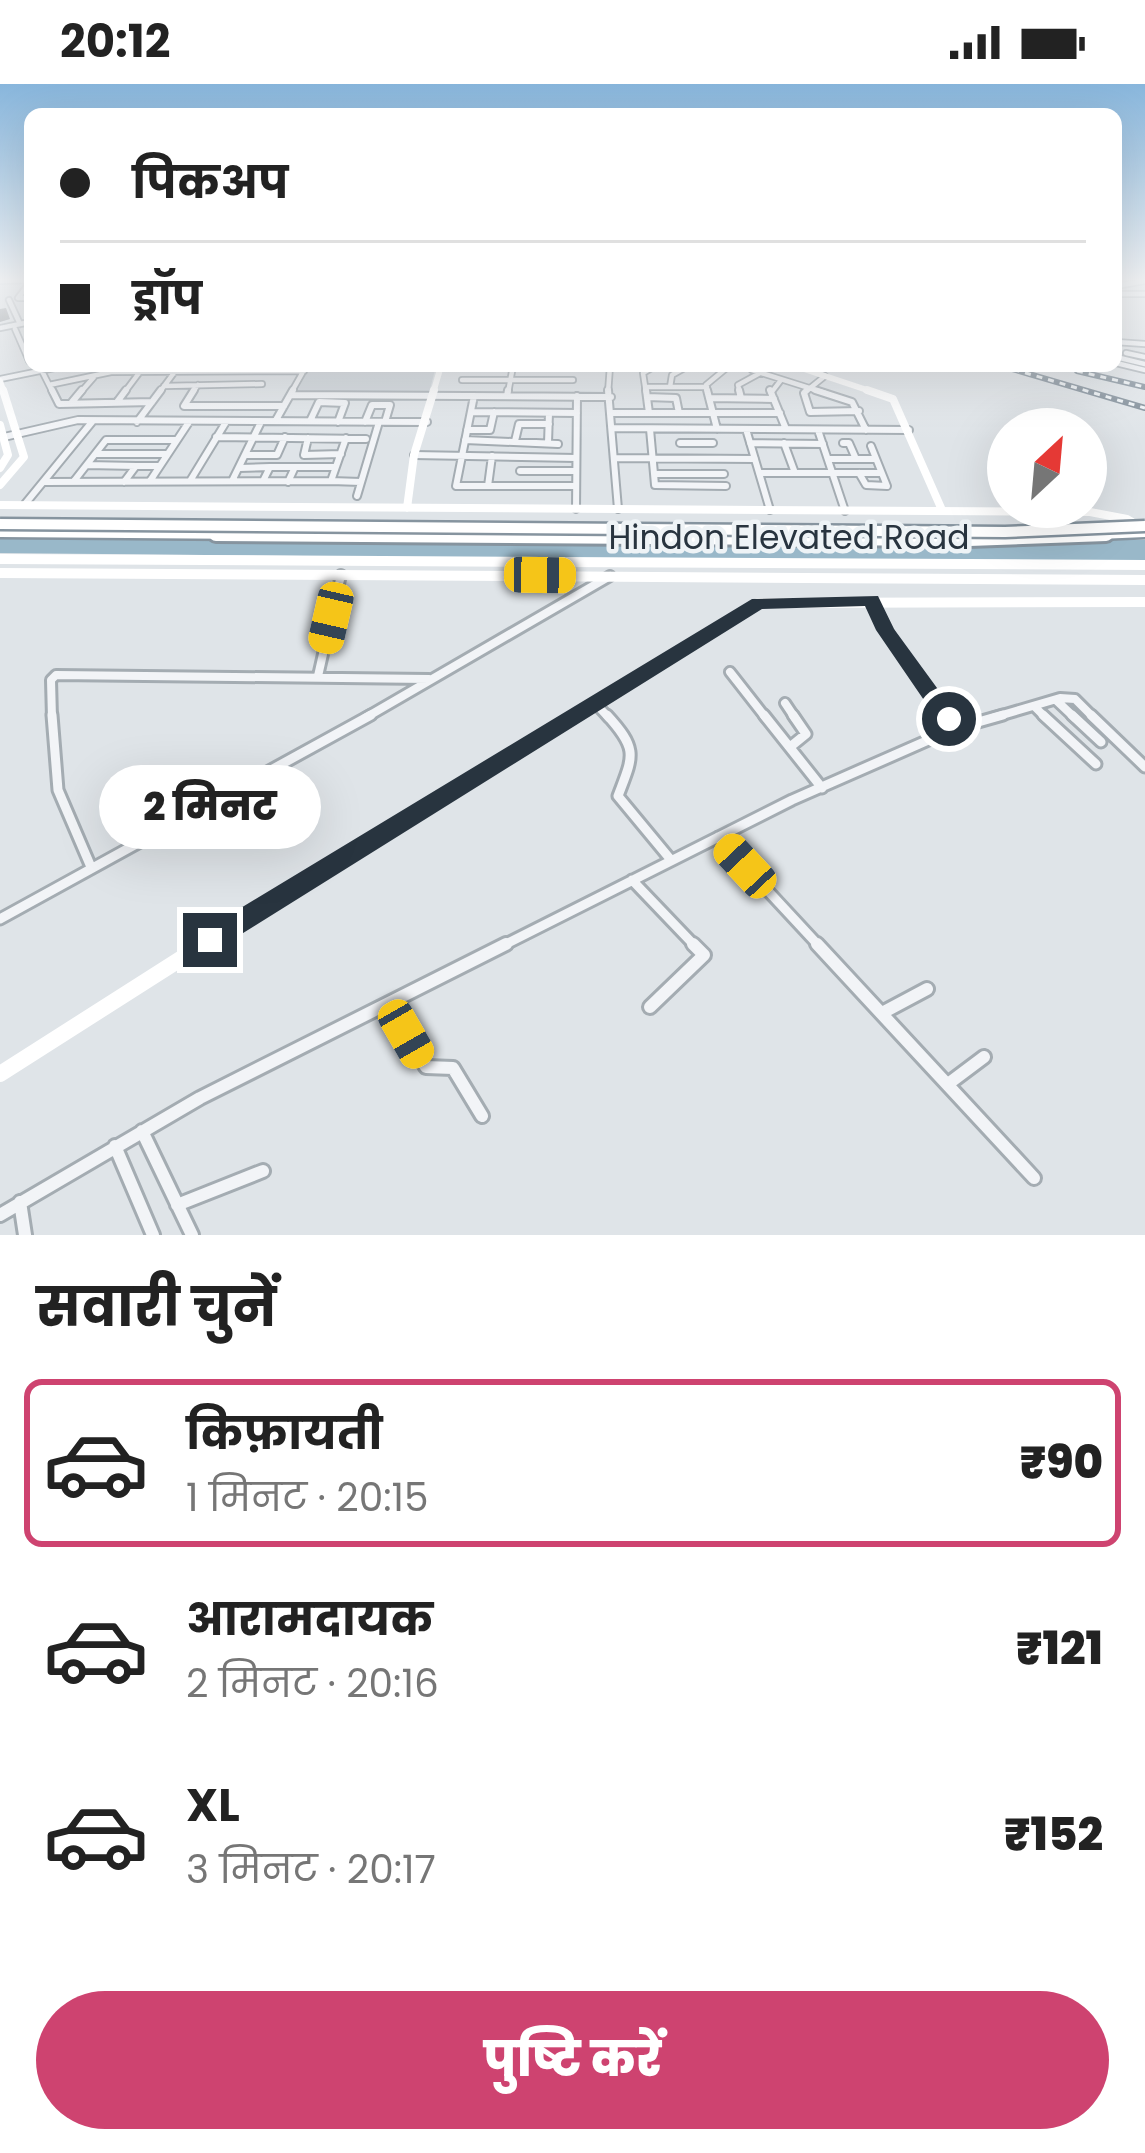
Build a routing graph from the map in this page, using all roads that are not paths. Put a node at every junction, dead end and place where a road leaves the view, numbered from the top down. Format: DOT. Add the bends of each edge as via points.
graph roads {
  1 [pos="19,333"];
  2 [pos="24,339"];
  3 [pos="20,340"];
  4 [pos="1122,343"];
  5 [pos="1134,345"];
  6 [pos="24,348"];
  7 [pos="1122,356"];
  8 [pos="1145,357"];
  9 [pos="24,362"];
  10 [pos="17,364"];
  11 [pos="1122,364"];
  12 [pos="1134,367"];
  13 [pos="34,372"];
  14 [pos="43,372"];
  15 [pos="140,372"];
  16 [pos="175,372"];
  17 [pos="266,372"];
  18 [pos="303,372"];
  19 [pos="440,372"];
  20 [pos="479,372"];
  21 [pos="512,372"];
  22 [pos="573,372"];
  23 [pos="608,372"];
  24 [pos="643,372"];
  25 [pos="678,372"];
  26 [pos="719,372"];
  27 [pos="755,372"];
  28 [pos="759,372"];
  29 [pos="813,372"];
  30 [pos="96,375"];
  31 [pos="1127,375"];
  32 [pos="825,376"];
  33 [pos="0,380"];
  34 [pos="462,380"];
  35 [pos="478,380"];
  36 [pos="510,380"];
  37 [pos="782,380"];
  38 [pos="218,383"];
  39 [pos="262,384"];
  40 [pos="49,385"];
  41 [pos="198,385"];
  42 [pos="242,385"];
  43 [pos="164,386"];
  44 [pos="645,387"];
  45 [pos="670,387"];
  46 [pos="707,387"];
  47 [pos="808,388"];
  48 [pos="291,395"];
  49 [pos="434,395"];
  50 [pos="474,396"];
  51 [pos="507,397"];
  52 [pos="577,397"];
  53 [pos="611,397"];
  54 [pos="647,397"];
  55 [pos="708,398"];
  56 [pos="741,398"];
  57 [pos="774,399"];
  58 [pos="117,401"];
  59 [pos="152,402"];
  60 [pos="71,403"];
  61 [pos="184,406"];
  62 [pos="205,406"];
  63 [pos="228,406"];
  64 [pos="249,406"];
  65 [pos="284,406"];
  66 [pos="859,411"];
  67 [pos="471,412"];
  68 [pos="494,412"];
  69 [pos="549,412"];
  70 [pos="577,413"];
  71 [pos="612,413"];
  72 [pos="649,413"];
  73 [pos="679,413"];
  74 [pos="712,413"];
  75 [pos="780,413"];
  76 [pos="93,421"];
  77 [pos="310,421"];
  78 [pos="136,422"];
  79 [pos="172,422"];
  80 [pos="189,422"];
  81 [pos="226,422"];
  82 [pos="260,422"];
  83 [pos="276,422"];
  84 [pos="338,422"];
  85 [pos="365,422"];
  86 [pos="382,422"];
  87 [pos="428,422"];
  88 [pos="549,424"];
  89 [pos="0,425"];
  90 [pos="613,428"];
  91 [pos="650,429"];
  92 [pos="717,429"];
  93 [pos="746,429"];
  94 [pos="786,429"];
  95 [pos="467,430"];
  96 [pos="818,430"];
  97 [pos="866,430"];
  98 [pos="909,430"];
  99 [pos="18,434"];
  100 [pos="4,437"];
  101 [pos="216,437"];
  102 [pos="253,437"];
  103 [pos="285,437"];
  104 [pos="308,438"];
  105 [pos="346,438"];
  106 [pos="79,439"];
  107 [pos="367,439"];
  108 [pos="106,440"];
  109 [pos="177,440"];
  110 [pos="465,440"];
  111 [pos="515,441"];
  112 [pos="750,443"];
  113 [pos="784,443"];
  114 [pos="843,443"];
  115 [pos="823,444"];
  116 [pos="871,446"];
  117 [pos="96,454"];
  118 [pos="118,454"];
  119 [pos="168,454"];
  120 [pos="246,454"];
  121 [pos="341,454"];
  122 [pos="414,455"];
  123 [pos="461,456"];
  124 [pos="492,456"];
  125 [pos="520,456"];
  126 [pos="576,458"];
  127 [pos="615,458"];
  128 [pos="682,458"];
  129 [pos="654,459"];
  130 [pos="719,459"];
  131 [pos="755,459"];
  132 [pos="828,459"];
  133 [pos="875,459"];
  134 [pos="856,460"];
  135 [pos="87,465"];
  136 [pos="110,465"];
  137 [pos="136,466"];
  138 [pos="159,466"];
  139 [pos="240,467"];
  140 [pos="270,467"];
  141 [pos="295,467"];
  142 [pos="335,467"];
  143 [pos="0,468"];
  144 [pos="520,471"];
  145 [pos="575,471"];
  146 [pos="724,473"];
  147 [pos="759,473"];
  148 [pos="795,473"];
  149 [pos="833,473"];
  150 [pos="860,473"];
  151 [pos="881,473"];
  152 [pos="655,474"];
  153 [pos="44,482"];
  154 [pos="74,482"];
  155 [pos="98,482"];
  156 [pos="124,482"];
  157 [pos="149,482"];
  158 [pos="189,482"];
  159 [pos="231,482"];
  160 [pos="263,482"];
  161 [pos="288,482"];
  162 [pos="331,482"];
  163 [pos="361,482"];
  164 [pos="0,485"];
  165 [pos="519,485"];
  166 [pos="488,486"];
  167 [pos="575,486"];
  168 [pos="357,496"];
  169 [pos="21,505"];
  170 [pos="0,506"];
  171 [pos="407,508"];
  172 [pos="576,509"];
  173 [pos="618,509"];
  174 [pos="770,510"];
  175 [pos="942,510"];
  176 [pos="845,511"];
  177 [pos="1145,526"];
  178 [pos="0,528"];
  179 [pos="0,559"];
  180 [pos="1145,565"];
  181 [pos="226,567"];
  182 [pos="614,571"];
  183 [pos="0,573"];
  184 [pos="341,575"];
  185 [pos="761,577"];
  186 [pos="1145,580"];
  187 [pos="769,600"];
  188 [pos="872,600"];
  189 [pos="1145,602"];
  190 [pos="730,672"];
  191 [pos="318,676"];
  192 [pos="434,680"];
  193 [pos="1056,700"];
  194 [pos="595,703"];
  195 [pos="785,703"];
  196 [pos="1034,706"];
  197 [pos="949,730"];
  198 [pos="1101,742"];
  199 [pos="790,747"];
  200 [pos="1096,764"];
  201 [pos="1145,767"];
  202 [pos="821,788"];
  203 [pos="718,837"];
  204 [pos="671,860"];
  205 [pos="91,867"];
  206 [pos="632,880"];
  207 [pos="0,919"];
  208 [pos="927,988"];
  209 [pos="389,1004"];
  210 [pos="650,1006"];
  211 [pos="882,1013"];
  212 [pos="984,1057"];
  213 [pos="0,1074"];
  214 [pos="948,1084"];
  215 [pos="482,1116"];
  216 [pos="142,1131"];
  217 [pos="115,1146"];
  218 [pos="263,1171"];
  219 [pos="1034,1178"];
  220 [pos="20,1202"];
  221 [pos="177,1205"];
  222 [pos="0,1215"];
  223 [pos="25,1235"];
  224 [pos="153,1235"];
  225 [pos="191,1235"];
  1 -- 3 [label="street"];
  2 -- 3 [label="street"];
  3 -- 6 [label="street"];
  4 -- 5 [label="street"];
  5 -- 7 [label="street"];
  5 -- 8 [label="street"];
  8 -- 12 [label="street"];
  9 -- 10 [label="street"];
  11 -- 12 [label="street"];
  12 -- 31 [label="street"];
  13 -- 33 [label="street"];
  14 -- 40 [label="street"];
  15 -- 30 [label="street"];
  15 -- 58 [label="street"];
  16 -- 43 [label="street"];
  17 -- 39 [label="street"];
  18 -- 48 [label="street"];
  19 -- 49 [label="street"];
  20 -- 35 [label="street"];
  21 -- 36 [label="street"];
  22 -- 36 [label="street" via="573,381"];
  23 -- 53 [label="street"];
  24 -- 44 [label="street"];
  25 -- 45 [label="street"];
  26 -- 46 [label="street"];
  27 -- 56 [label="street" via="738,385"];
  28 -- 37 [label="street"];
  29 -- 32 [label="street"];
  30 -- 40 [label="street"];
  30 -- 60 [label="street"];
  32 -- 47 [label="street"];
  32 -- 98 [label="street" via="891,397"];
  33 -- 99 [label="street"];
  34 -- 35 [label="street"];
  35 -- 36 [label="street"];
  36 -- 51 [label="street"];
  37 -- 47 [label="street"];
  37 -- 57 [label="street" via="770,389"];
  38 -- 41 [label="street"];
  38 -- 42 [label="street"];
  38 -- 62 [label="street"];
  39 -- 42 [label="street"];
  39 -- 64 [label="street"];
  40 -- 60 [label="street" via="58,404"];
  41 -- 43 [label="street"];
  41 -- 61 [label="street"];
  42 -- 63 [label="street"];
  43 -- 59 [label="street"];
  44 -- 45 [label="street"];
  44 -- 54 [label="street"];
  45 -- 46 [label="street"];
  46 -- 55 [label="street"];
  47 -- 66 [label="street"];
  47 -- 66 [label="street" via="810,412"];
  48 -- 49 [label="street"];
  48 -- 65 [label="street"];
  49 -- 50 [label="street"];
  49 -- 87 [label="street"];
  50 -- 51 [label="street"];
  50 -- 67 [label="street"];
  51 -- 52 [label="street"];
  52 -- 53 [label="street"];
  52 -- 70 [label="street"];
  53 -- 71 [label="street"];
  54 -- 72 [label="street"];
  54 -- 73 [label="street" via="676,398"];
  55 -- 56 [label="street"];
  55 -- 74 [label="street"];
  56 -- 57 [label="street"];
  57 -- 75 [label="street"];
  58 -- 59 [label="street"];
  58 -- 60 [label="street"];
  59 -- 78 [label="street"];
  61 -- 62 [label="street"];
  61 -- 79 [label="street"];
  62 -- 63 [label="street"];
  63 -- 64 [label="street"];
  64 -- 65 [label="street"];
  65 -- 83 [label="street"];
  66 -- 97 [label="street"];
  67 -- 68 [label="street"];
  67 -- 95 [label="street"];
  68 -- 69 [label="street"];
  68 -- 95 [label="street" via="490,430"];
  69 -- 70 [label="street"];
  69 -- 88 [label="street"];
  70 -- 126 [label="street"];
  71 -- 72 [label="street"];
  71 -- 90 [label="street"];
  72 -- 73 [label="street"];
  73 -- 74 [label="street"];
  74 -- 75 [label="street"];
  74 -- 92 [label="street"];
  75 -- 94 [label="street"];
  76 -- 78 [label="street"];
  76 -- 99 [label="street"];
  76 -- 106 [label="street"];
  77 -- 83 [label="street"];
  77 -- 84 [label="street"];
  77 -- 84 [label="street" via="320,402 345,403"];
  78 -- 79 [label="street"];
  79 -- 80 [label="street"];
  80 -- 81 [label="street"];
  80 -- 109 [label="street"];
  81 -- 82 [label="street"];
  81 -- 101 [label="street"];
  82 -- 83 [label="street"];
  82 -- 102 [label="street"];
  84 -- 85 [label="street"];
  85 -- 86 [label="street"];
  85 -- 86 [label="street" via="372,405 390,405"];
  86 -- 87 [label="street"];
  86 -- 163 [label="street"];
  87 -- 122 [label="street"];
  88 -- 111 [label="street" via="518,424"];
  88 -- 111 [label="street" via="553,443"];
  89 -- 100 [label="street"];
  90 -- 91 [label="street"];
  90 -- 127 [label="street"];
  91 -- 92 [label="street"];
  91 -- 129 [label="street"];
  92 -- 93 [label="street"];
  93 -- 94 [label="street"];
  93 -- 112 [label="street"];
  94 -- 96 [label="street"];
  95 -- 110 [label="street"];
  96 -- 97 [label="street"];
  96 -- 115 [label="street"];
  97 -- 98 [label="street"];
  98 -- 175 [label="street"];
  99 -- 100 [label="street"];
  99 -- 164 [label="street" via="25,457"];
  100 -- 143 [label="street" via="8,455"];
  101 -- 102 [label="street"];
  101 -- 158 [label="street"];
  102 -- 103 [label="street"];
  102 -- 120 [label="street"];
  103 -- 104 [label="street"];
  103 -- 120 [label="street" via="277,454"];
  104 -- 105 [label="street"];
  104 -- 121 [label="street" via="304,455"];
  105 -- 107 [label="street"];
  105 -- 121 [label="street"];
  106 -- 108 [label="street"];
  106 -- 153 [label="street"];
  108 -- 109 [label="street"];
  108 -- 117 [label="street"];
  109 -- 119 [label="street"];
  110 -- 111 [label="street"];
  110 -- 123 [label="street"];
  112 -- 113 [label="street"];
  112 -- 131 [label="street"];
  113 -- 115 [label="street"];
  113 -- 148 [label="street"];
  114 -- 134 [label="street"];
  115 -- 132 [label="street"];
  116 -- 133 [label="street"];
  117 -- 118 [label="street"];
  117 -- 135 [label="street"];
  118 -- 119 [label="street"];
  118 -- 136 [label="street"];
  119 -- 138 [label="street"];
  120 -- 139 [label="street"];
  121 -- 142 [label="street"];
  122 -- 123 [label="street"];
  122 -- 171 [label="street"];
  123 -- 124 [label="street"];
  123 -- 166 [label="street" via="456,486"];
  124 -- 125 [label="street"];
  124 -- 166 [label="street"];
  125 -- 126 [label="street"];
  125 -- 144 [label="street"];
  126 -- 145 [label="street"];
  127 -- 129 [label="street"];
  127 -- 173 [label="street"];
  128 -- 129 [label="street"];
  128 -- 130 [label="street"];
  128 -- 130 [label="street" via="680,441 713,441"];
  129 -- 152 [label="street"];
  130 -- 131 [label="street"];
  130 -- 146 [label="street"];
  131 -- 147 [label="street"];
  132 -- 134 [label="street"];
  132 -- 149 [label="street"];
  133 -- 134 [label="street"];
  133 -- 151 [label="street"];
  135 -- 136 [label="street"];
  135 -- 154 [label="street"];
  136 -- 137 [label="street"];
  136 -- 155 [label="street"];
  137 -- 138 [label="street"];
  137 -- 156 [label="street"];
  138 -- 157 [label="street"];
  139 -- 140 [label="street"];
  139 -- 159 [label="street"];
  140 -- 141 [label="street"];
  140 -- 160 [label="street"];
  141 -- 142 [label="street"];
  141 -- 161 [label="street"];
  142 -- 162 [label="street"];
  144 -- 145 [label="street"];
  144 -- 165 [label="street"];
  145 -- 167 [label="street"];
  146 -- 152 [label="street"];
  146 -- 152 [label="street" via="727,488 656,485"];
  147 -- 148 [label="street"];
  147 -- 174 [label="street"];
  148 -- 149 [label="street"];
  149 -- 150 [label="street"];
  149 -- 176 [label="street"];
  150 -- 151 [label="street"];
  150 -- 151 [label="street" via="866,485 887,486"];
  153 -- 154 [label="street"];
  153 -- 169 [label="street"];
  154 -- 155 [label="street"];
  155 -- 156 [label="street"];
  156 -- 157 [label="street"];
  157 -- 158 [label="street"];
  158 -- 159 [label="street"];
  159 -- 160 [label="street"];
  160 -- 161 [label="street"];
  161 -- 162 [label="street"];
  162 -- 163 [label="street"];
  163 -- 168 [label="street"];
  165 -- 166 [label="street"];
  165 -- 167 [label="street"];
  167 -- 172 [label="street"];
  169 -- 170 [label="street"];
  169 -- 171 [label="street"];
  171 -- 172 [label="street"];
  172 -- 173 [label="street"];
  173 -- 174 [label="street"];
  174 -- 176 [label="street"];
  175 -- 176 [label="street"];
  175 -- 177 [label="street" via="1090,512"];
  177 -- 178 [label="highway, Hindon Elevated Road, bridge" via="945,539"];
  179 -- 181 [label="street"];
  180 -- 182 [label="street"];
  181 -- 182 [label="street"];
  181 -- 183 [label="street"];
  181 -- 184 [label="street"];
  182 -- 184 [label="street"];
  182 -- 185 [label="street"];
  182 -- 192 [label="street"];
  184 -- 191 [label="street"];
  185 -- 186 [label="street"];
  185 -- 187 [label="street"];
  187 -- 188 [label="street"];
  187 -- 194 [label="street"];
  188 -- 189 [label="street"];
  188 -- 197 [label="street"];
  190 -- 199 [label="street"];
  191 -- 192 [label="street"];
  191 -- 205 [label="street" via="56,675 57,783"];
  192 -- 205 [label="street"];
  193 -- 196 [label="street"];
  193 -- 198 [label="street"];
  193 -- 201 [label="street" via="1084,704"];
  194 -- 204 [label="street" via="617,724 631,758 618,796"];
  194 -- 213 [label="street"];
  195 -- 199 [label="street" via="806,734"];
  196 -- 197 [label="street"];
  196 -- 200 [label="street"];
  197 -- 202 [label="street"];
  199 -- 202 [label="street"];
  202 -- 203 [label="street"];
  203 -- 204 [label="street"];
  203 -- 211 [label="street"];
  204 -- 206 [label="street"];
  205 -- 207 [label="street"];
  206 -- 209 [label="street"];
  206 -- 210 [label="street" via="704,956"];
  208 -- 211 [label="street"];
  209 -- 215 [label="street" via="426,1067 453,1068"];
  209 -- 216 [label="street"];
  211 -- 214 [label="street"];
  212 -- 214 [label="street"];
  214 -- 219 [label="street"];
  216 -- 217 [label="street"];
  216 -- 221 [label="street"];
  217 -- 220 [label="street"];
  217 -- 224 [label="street"];
  218 -- 221 [label="street"];
  220 -- 222 [label="street"];
  220 -- 223 [label="street"];
  221 -- 225 [label="street"];
}
